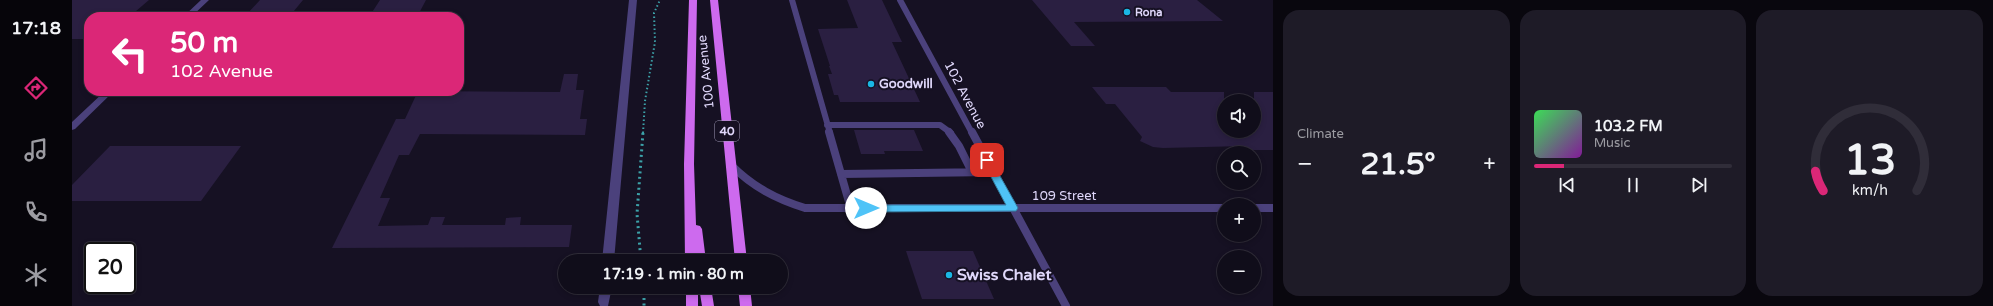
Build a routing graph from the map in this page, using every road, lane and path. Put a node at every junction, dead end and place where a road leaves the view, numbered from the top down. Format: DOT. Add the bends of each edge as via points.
graph roads {
  1 [pos="205,0"];
  2 [pos="633,0"];
  3 [pos="660,0"];
  4 [pos="693,0"];
  5 [pos="714,0"];
  6 [pos="792,0"];
  7 [pos="900,0"];
  8 [pos="192,12"];
  9 [pos="105,96"];
  10 [pos="827,125"];
  11 [pos="72,127"];
  12 [pos="689,164"];
  13 [pos="731,165"];
  14 [pos="972,172"];
  15 [pos="993,172"];
  16 [pos="841,174"];
  17 [pos="851,208"];
  18 [pos="1013,208"];
  19 [pos="1217,208"];
  20 [pos="1261,208"];
  21 [pos="1273,208"];
  22 [pos="609,254"];
  23 [pos="641,254"];
  24 [pos="691,254"];
  25 [pos="699,254"];
  26 [pos="740,254"];
  27 [pos="605,294"];
  28 [pos="644,294"];
  29 [pos="692,294"];
  30 [pos="706,294"];
  31 [pos="745,294"];
  32 [pos="604,302"];
  33 [pos="644,306"];
  34 [pos="692,306"];
  35 [pos="708,306"];
  36 [pos="746,306"];
  37 [pos="1066,306"];
  1 -- 8 [label="street"];
  2 -- 22 [label="street"];
  3 -- 23 [label="path" via="654,13 655,42 645,101 637,214"];
  4 -- 12 [label="main road, 100 Avenue"];
  5 -- 13 [label="main road, 100 Avenue / 40"];
  6 -- 10 [label="lane"];
  7 -- 15 [label="lane, 102 Avenue"];
  9 -- 11 [label="street"];
  10 -- 14 [label="lane" via="940,125 955,139"];
  10 -- 16 [label="lane"];
  12 -- 24 [label="main road, 100 Avenue"];
  12 -- 25 [label="main road"];
  13 -- 17 [label="lane, 109 Street" via="760,192 778,200 805,208"];
  13 -- 26 [label="main road, 100 Avenue / 40"];
  14 -- 15 [label="lane"];
  14 -- 16 [label="lane"];
  15 -- 18 [label="lane, 102 Avenue"];
  16 -- 17 [label="lane"];
  17 -- 18 [label="lane, 109 Street"];
  18 -- 19 [label="lane, 109 Street"];
  18 -- 37 [label="lane, 102 Avenue"];
  20 -- 21 [label="lane"];
  27 -- 32 [label="street"];
  28 -- 33 [label="path"];
  29 -- 34 [label="main road"];
  30 -- 35 [label="main road"];
  31 -- 36 [label="main road"];
}
